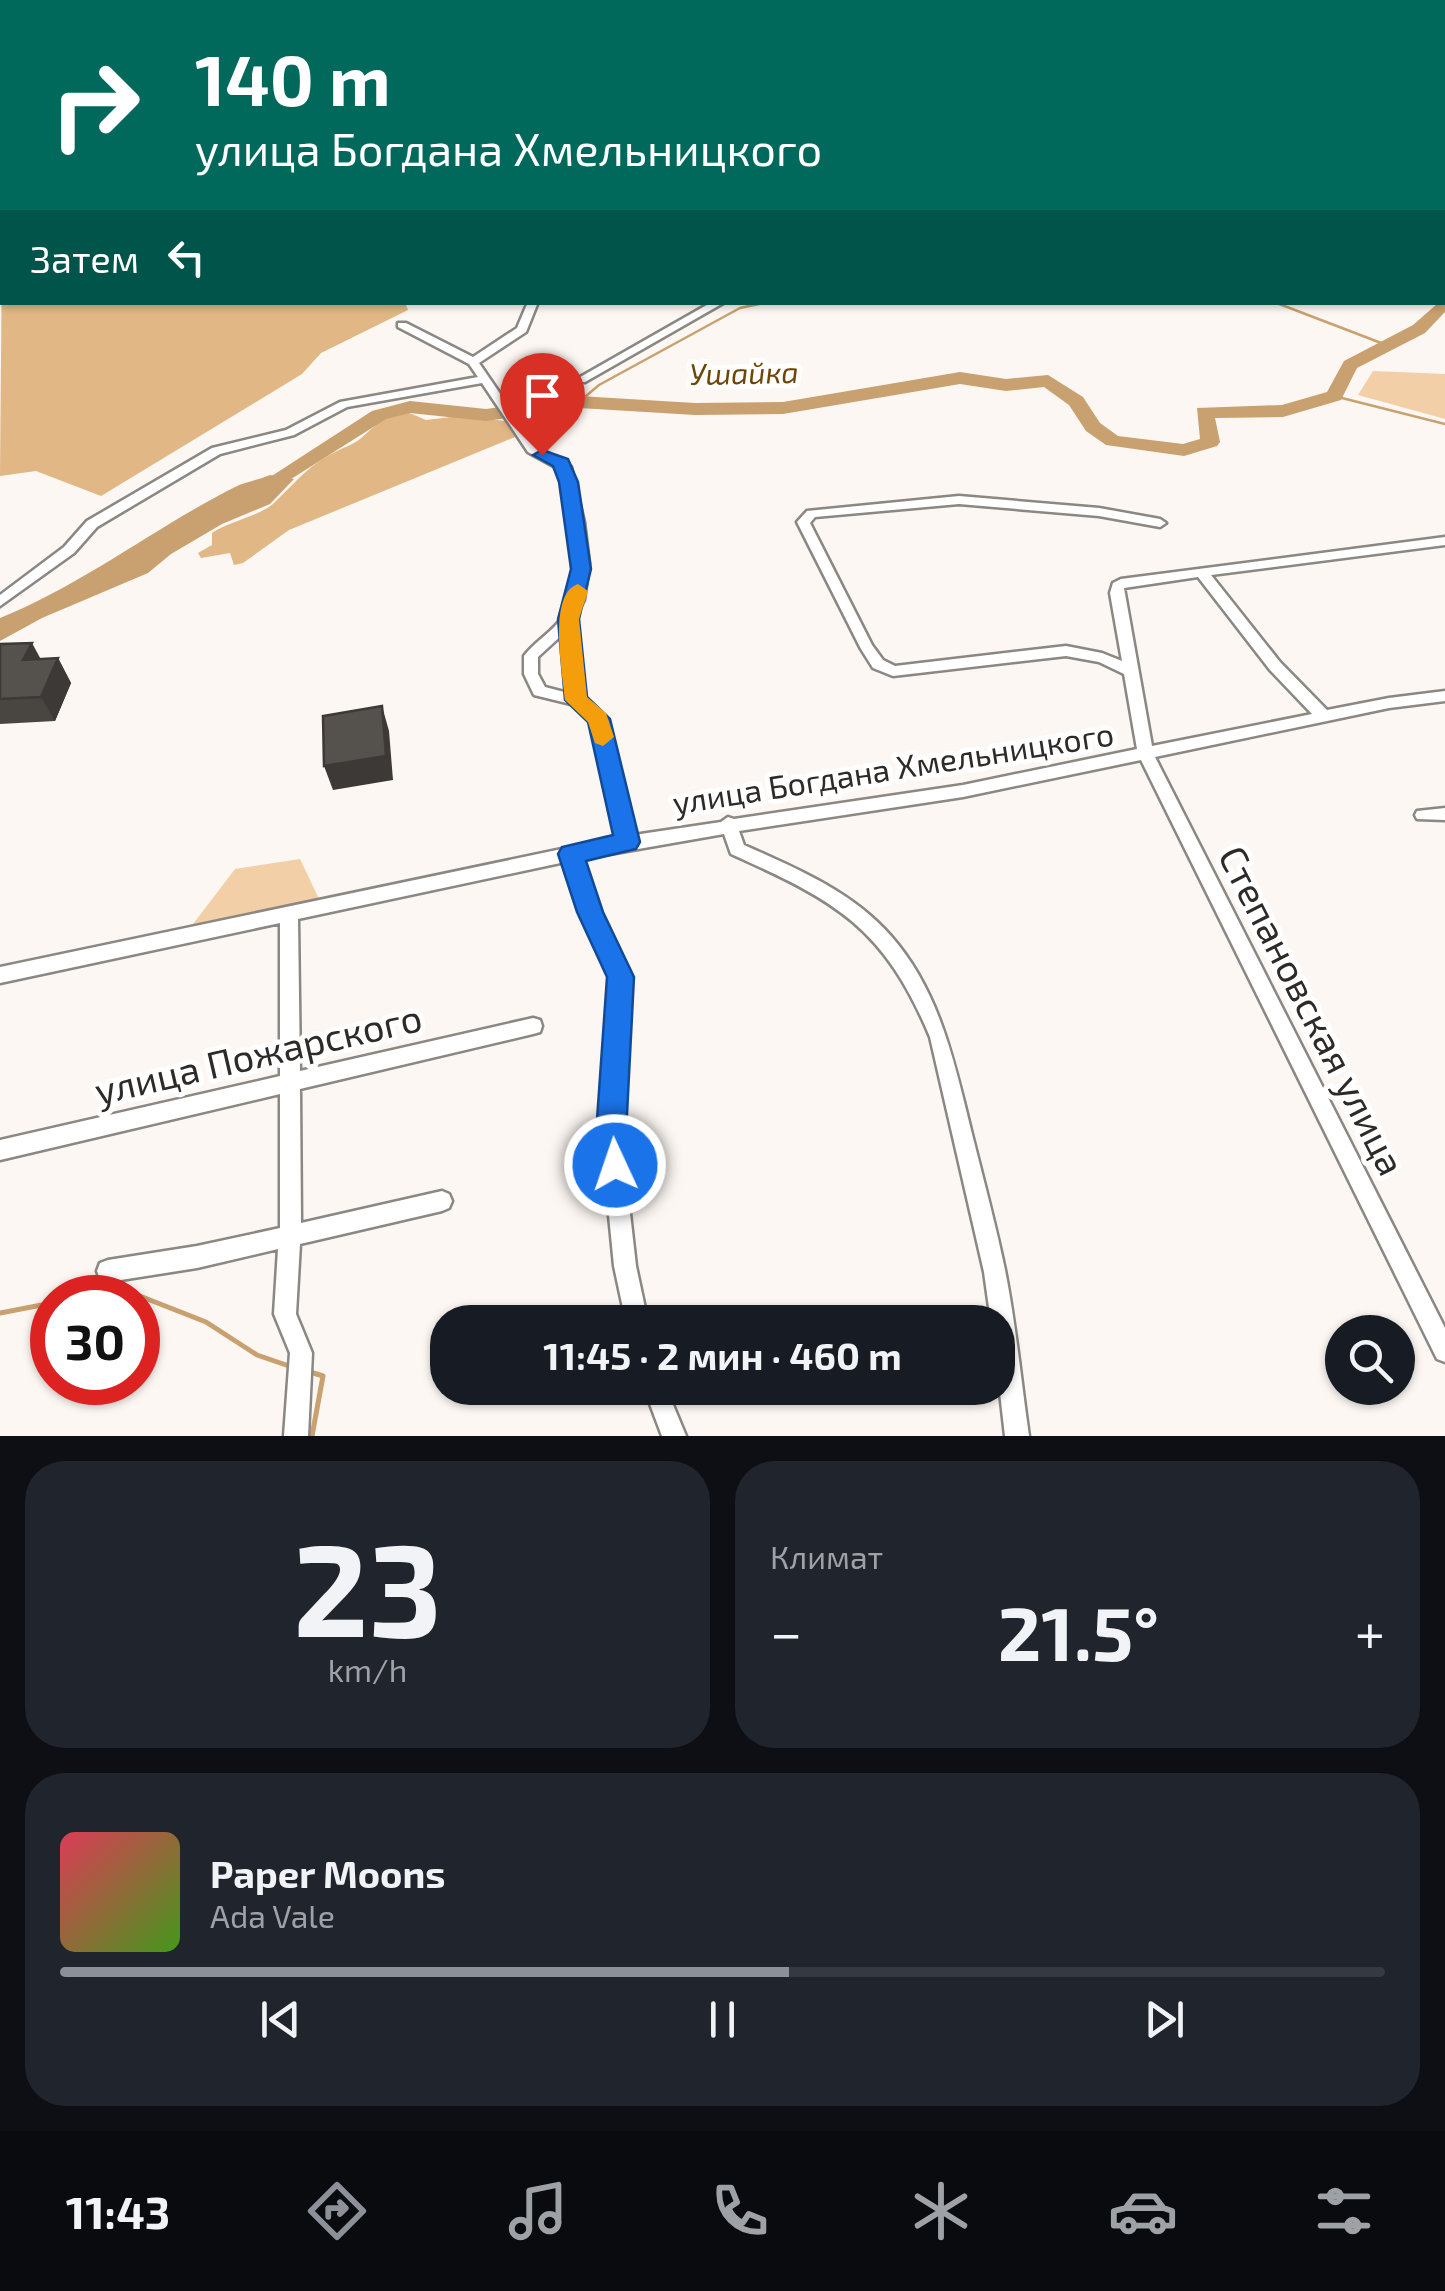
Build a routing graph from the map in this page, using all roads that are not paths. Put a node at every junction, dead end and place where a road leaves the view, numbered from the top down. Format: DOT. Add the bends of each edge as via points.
graph roads {
  1 [pos="533,305"];
  2 [pos="715,305"];
  3 [pos="402,325"];
  4 [pos="473,362"];
  5 [pos="485,379"];
  6 [pos="581,380"];
  7 [pos="1160,523"];
  8 [pos="1445,541"];
  9 [pos="1202,573"];
  10 [pos="0,602"];
  11 [pos="569,619"];
  12 [pos="1130,671"];
  13 [pos="1445,696"];
  14 [pos="576,700"];
  15 [pos="1323,716"];
  16 [pos="1146,754"];
  17 [pos="1445,814"];
  18 [pos="1422,815"];
  19 [pos="728,824"];
  20 [pos="628,842"];
  21 [pos="571,854"];
  22 [pos="289,916"];
  23 [pos="0,975"];
  24 [pos="533,1026"];
  25 [pos="290,1080"];
  26 [pos="0,1150"];
  27 [pos="442,1201"];
  28 [pos="290,1233"];
  29 [pos="108,1271"];
  30 [pos="633,1305"];
  31 [pos="1445,1350"];
  32 [pos="662,1405"];
  33 [pos="296,1436"];
  34 [pos="674,1436"];
  35 [pos="1017,1436"];
  1 -- 4 [label="street" via="522,330"];
  2 -- 6 [label="street"];
  3 -- 4 [label="street"];
  4 -- 5 [label="street"];
  5 -- 10 [label="street" via="344,404 290,433 216,451 92,524"];
  5 -- 11 [label="street" via="532,449 561,463 569,482 581,569"];
  7 -- 12 [label="street" via="958,500 811,514 804,526 866,646 878,664 893,671 1066,651"];
  8 -- 9 [label="street"];
  9 -- 12 [label="street, Степановская улица" via="1118,586"];
  9 -- 15 [label="street"];
  11 -- 14 [label="street"];
  11 -- 14 [label="street" via="531,656 531,674 540,691"];
  12 -- 16 [label="street, Степановская улица"];
  13 -- 15 [label="street, улица Богдана Хмельницкого"];
  14 -- 20 [label="street" via="598,719"];
  15 -- 16 [label="street, улица Богдана Хмельницкого"];
  16 -- 19 [label="street, улица Богдана Хмельницкого" via="963,791"];
  16 -- 31 [label="street, Степановская улица"];
  17 -- 18 [label="street"];
  19 -- 20 [label="street, улица Богдана Хмельницкого"];
  19 -- 35 [label="street" via="738,848 868,919 926,1001 995,1272"];
  20 -- 21 [label="street, улица Богдана Хмельницкого"];
  21 -- 22 [label="street, улица Богдана Хмельницкого"];
  21 -- 30 [label="street" via="621,977 611,1134"];
  22 -- 23 [label="street, улица Богдана Хмельницкого"];
  22 -- 25 [label="street"];
  24 -- 25 [label="street, улица Пожарского"];
  25 -- 26 [label="street, улица Пожарского"];
  25 -- 28 [label="street"];
  27 -- 28 [label="street"];
  28 -- 29 [label="street"];
  28 -- 33 [label="street" via="285,1314 301,1353"];
  32 -- 34 [label="street"];
}
